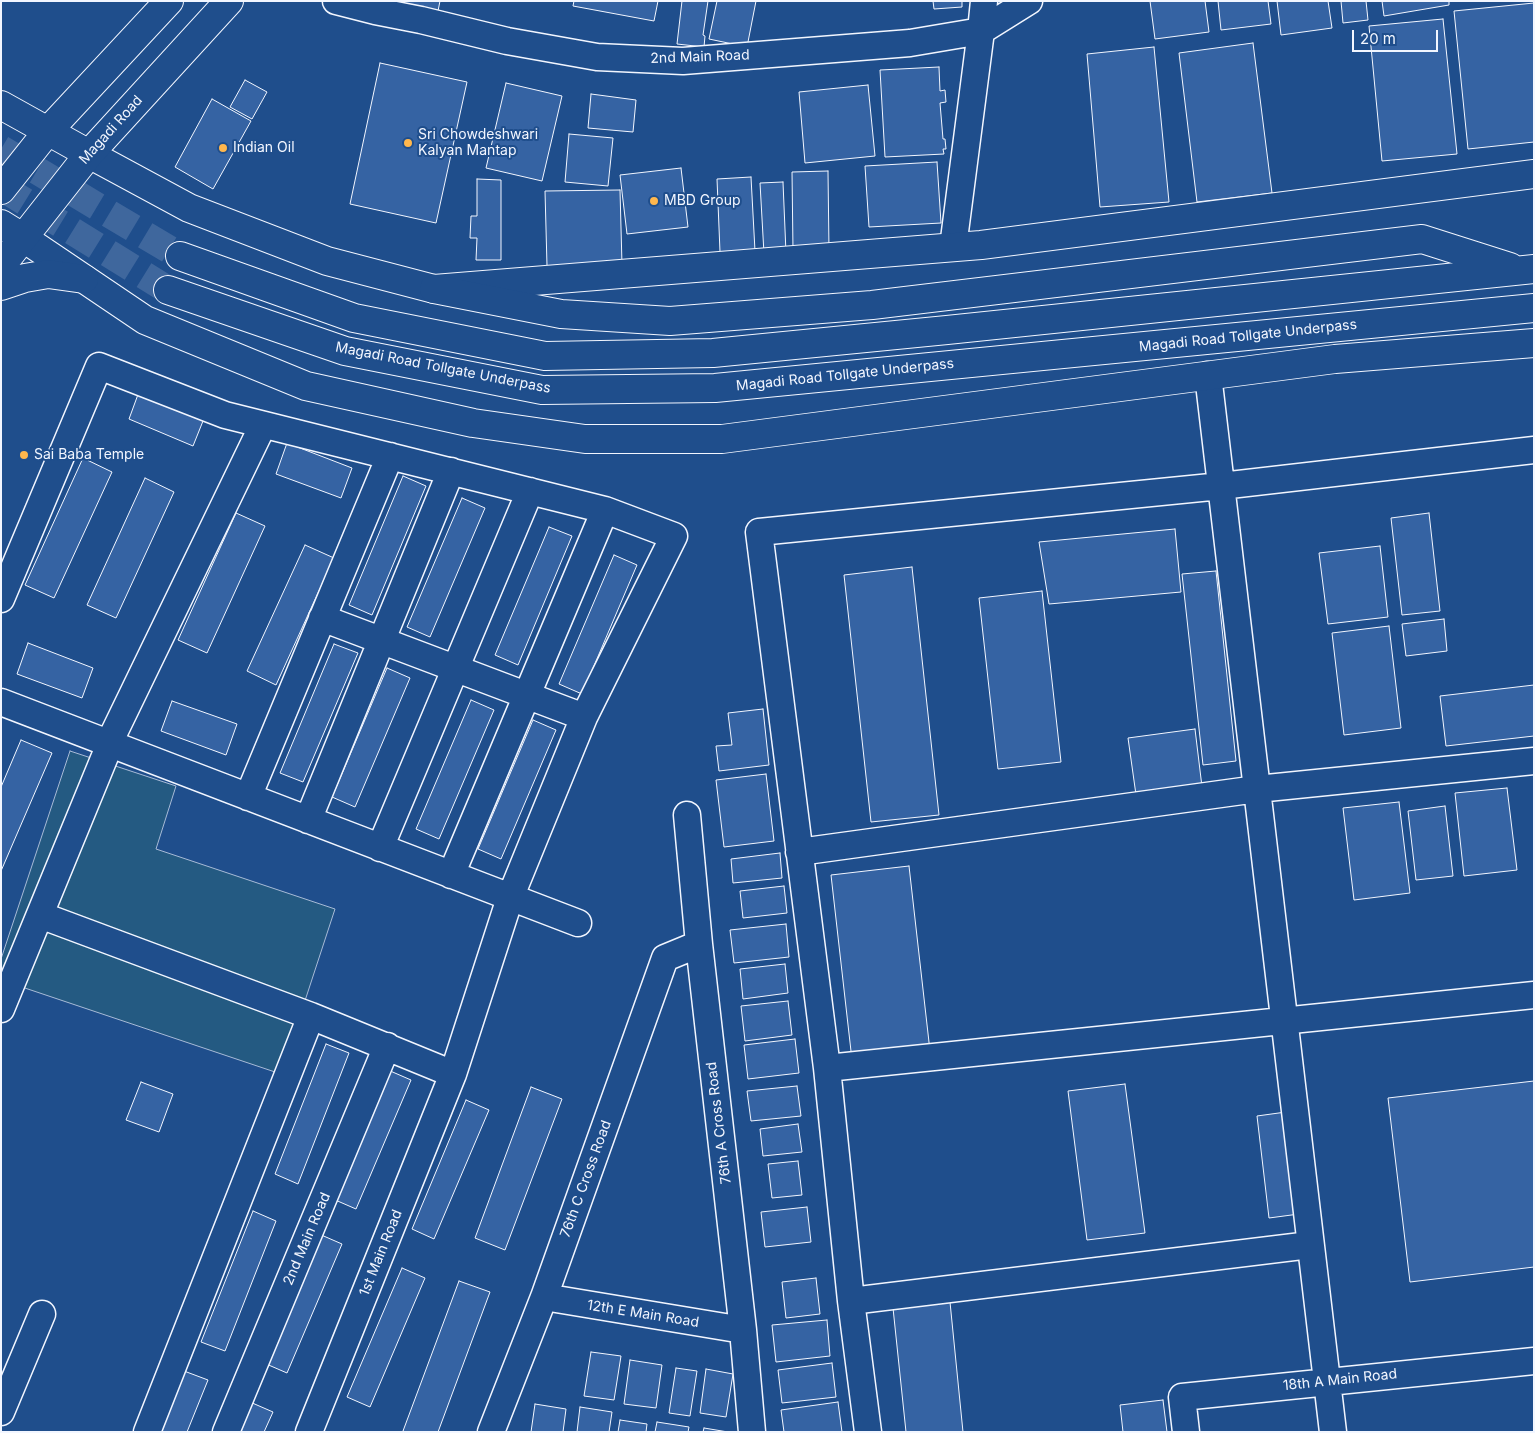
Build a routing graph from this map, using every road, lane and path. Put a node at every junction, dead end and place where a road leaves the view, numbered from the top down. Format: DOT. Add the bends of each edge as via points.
graph roads {
  1 [pos="169,1"];
  2 [pos="229,1"];
  3 [pos="336,1"];
  4 [pos="984,1"];
  5 [pos="1029,1"];
  6 [pos="981,31"];
  7 [pos="1,105"];
  8 [pos="47,132"];
  9 [pos="89,154"];
  10 [pos="1534,174"];
  11 [pos="1,190"];
  12 [pos="12,231"];
  13 [pos="953,246"];
  14 [pos="180,256"];
  15 [pos="1,266"];
  16 [pos="1527,270"];
  17 [pos="84,279"];
  18 [pos="1,286"];
  19 [pos="168,290"];
  20 [pos="434,290"];
  21 [pos="1533,311"];
  22 [pos="1534,343"];
  23 [pos="1208,375"];
  24 [pos="263,425"];
  25 [pos="1534,450"];
  26 [pos="390,456"];
  27 [pos="451,472"];
  28 [pos="1221,486"];
  29 [pos="530,491"];
  30 [pos="605,510"];
  31 [pos="1,599"];
  32 [pos="322,618"];
  33 [pos="382,641"];
  34 [pos="455,668"];
  35 [pos="527,696"];
  36 [pos="1,702"];
  37 [pos="584,717"];
  38 [pos="110,744"];
  39 [pos="1534,761"];
  40 [pos="1257,789"];
  41 [pos="248,797"];
  42 [pos="687,815"];
  43 [pos="308,820"];
  44 [pos="380,848"];
  45 [pos="800,852"];
  46 [pos="451,875"];
  47 [pos="510,898"];
  48 [pos="40,915"];
  49 [pos="578,923"];
  50 [pos="699,944"];
  51 [pos="1534,995"];
  52 [pos="1,1009"];
  53 [pos="311,1016"];
  54 [pos="1284,1020"];
  55 [pos="387,1046"];
  56 [pos="828,1068"];
  57 [pos="453,1074"];
  58 [pos="1310,1245"];
  59 [pos="544,1297"];
  60 [pos="851,1301"];
  61 [pos="42,1314"];
  62 [pos="743,1330"];
  63 [pos="1534,1361"];
  64 [pos="1327,1382"];
  65 [pos="1,1412"];
  66 [pos="147,1432"];
  67 [pos="226,1432"];
  68 [pos="309,1432"];
  69 [pos="491,1432"];
  70 [pos="752,1432"];
  71 [pos="868,1432"];
  72 [pos="1186,1432"];
  73 [pos="1333,1432"];
  1 -- 8 [label="main road"];
  2 -- 9 [label="main road, Magadi Road"];
  3 -- 6 [label="street, 2nd Main Road" via="507,41 597,57 683,61 910,43"];
  4 -- 6 [label="street"];
  5 -- 6 [label="street, 2nd Main Road"];
  6 -- 13 [label="street"];
  7 -- 8 [label="main road"];
  8 -- 9 [label="main road"];
  8 -- 11 [label="main road"];
  9 -- 12 [label="main road, Magadi Road"];
  9 -- 20 [label="main road" via="189,208 327,262"];
  10 -- 13 [label="main road"];
  12 -- 15 [label="main road, Magadi Road"];
  12 -- 17 [label="main road"];
  13 -- 20 [label="main road"];
  14 -- 16 [label="main road" via="354,318 545,356 713,353"];
  16 -- 20 [label="main road" via="1422,239 872,305 670,321 561,314"];
  17 -- 18 [label="main road" via="48,274"];
  17 -- 23 [label="main road" via="145,320 306,386 473,424 584,439 722,439"];
  19 -- 21 [label="main road, Magadi Road Tollgate Underpass" via="345,351 542,390 715,388"];
  22 -- 23 [label="main road" via="1336,359"];
  23 -- 28 [label="street"];
  24 -- 26 [label="street"];
  24 -- 31 [label="street" via="225,415 100,366"];
  24 -- 38 [label="street"];
  25 -- 28 [label="street"];
  26 -- 27 [label="street"];
  26 -- 32 [label="street"];
  27 -- 29 [label="street"];
  27 -- 33 [label="street"];
  28 -- 40 [label="street"];
  28 -- 45 [label="street" via="759,532"];
  29 -- 30 [label="street"];
  29 -- 34 [label="street"];
  30 -- 35 [label="street"];
  30 -- 37 [label="street, 1st Main Road" via="674,536"];
  32 -- 33 [label="street"];
  32 -- 41 [label="street"];
  33 -- 34 [label="street"];
  33 -- 43 [label="street"];
  34 -- 35 [label="street"];
  34 -- 44 [label="street"];
  35 -- 37 [label="street"];
  35 -- 46 [label="street"];
  36 -- 38 [label="street"];
  37 -- 47 [label="street, 1st Main Road"];
  38 -- 41 [label="street"];
  38 -- 48 [label="street"];
  39 -- 40 [label="street"];
  40 -- 45 [label="street"];
  40 -- 54 [label="street"];
  41 -- 43 [label="street"];
  42 -- 50 [label="street, 76th A Cross Road"];
  43 -- 44 [label="street"];
  44 -- 46 [label="street"];
  45 -- 56 [label="street"];
  46 -- 47 [label="street"];
  47 -- 49 [label="street"];
  47 -- 57 [label="street, 1st Main Road"];
  48 -- 52 [label="street"];
  48 -- 53 [label="street"];
  50 -- 59 [label="street, 76th C Cross Road" via="665,958"];
  50 -- 62 [label="street, 76th A Cross Road"];
  51 -- 54 [label="street"];
  53 -- 55 [label="street"];
  53 -- 66 [label="street"];
  54 -- 56 [label="street"];
  54 -- 58 [label="street"];
  55 -- 57 [label="street"];
  55 -- 67 [label="street, 2nd Main Road"];
  56 -- 60 [label="street"];
  57 -- 68 [label="street, 1st Main Road"];
  58 -- 60 [label="street"];
  58 -- 64 [label="street"];
  59 -- 62 [label="street, 12th E Main Road"];
  59 -- 69 [label="street, 76th C Cross Road"];
  60 -- 71 [label="street"];
  61 -- 65 [label="street"];
  62 -- 70 [label="street, 76th A Cross Road"];
  63 -- 64 [label="street, 18th A Main Road"];
  64 -- 72 [label="street, 18th A Main Road" via="1182,1397"];
  64 -- 73 [label="street"];
}
